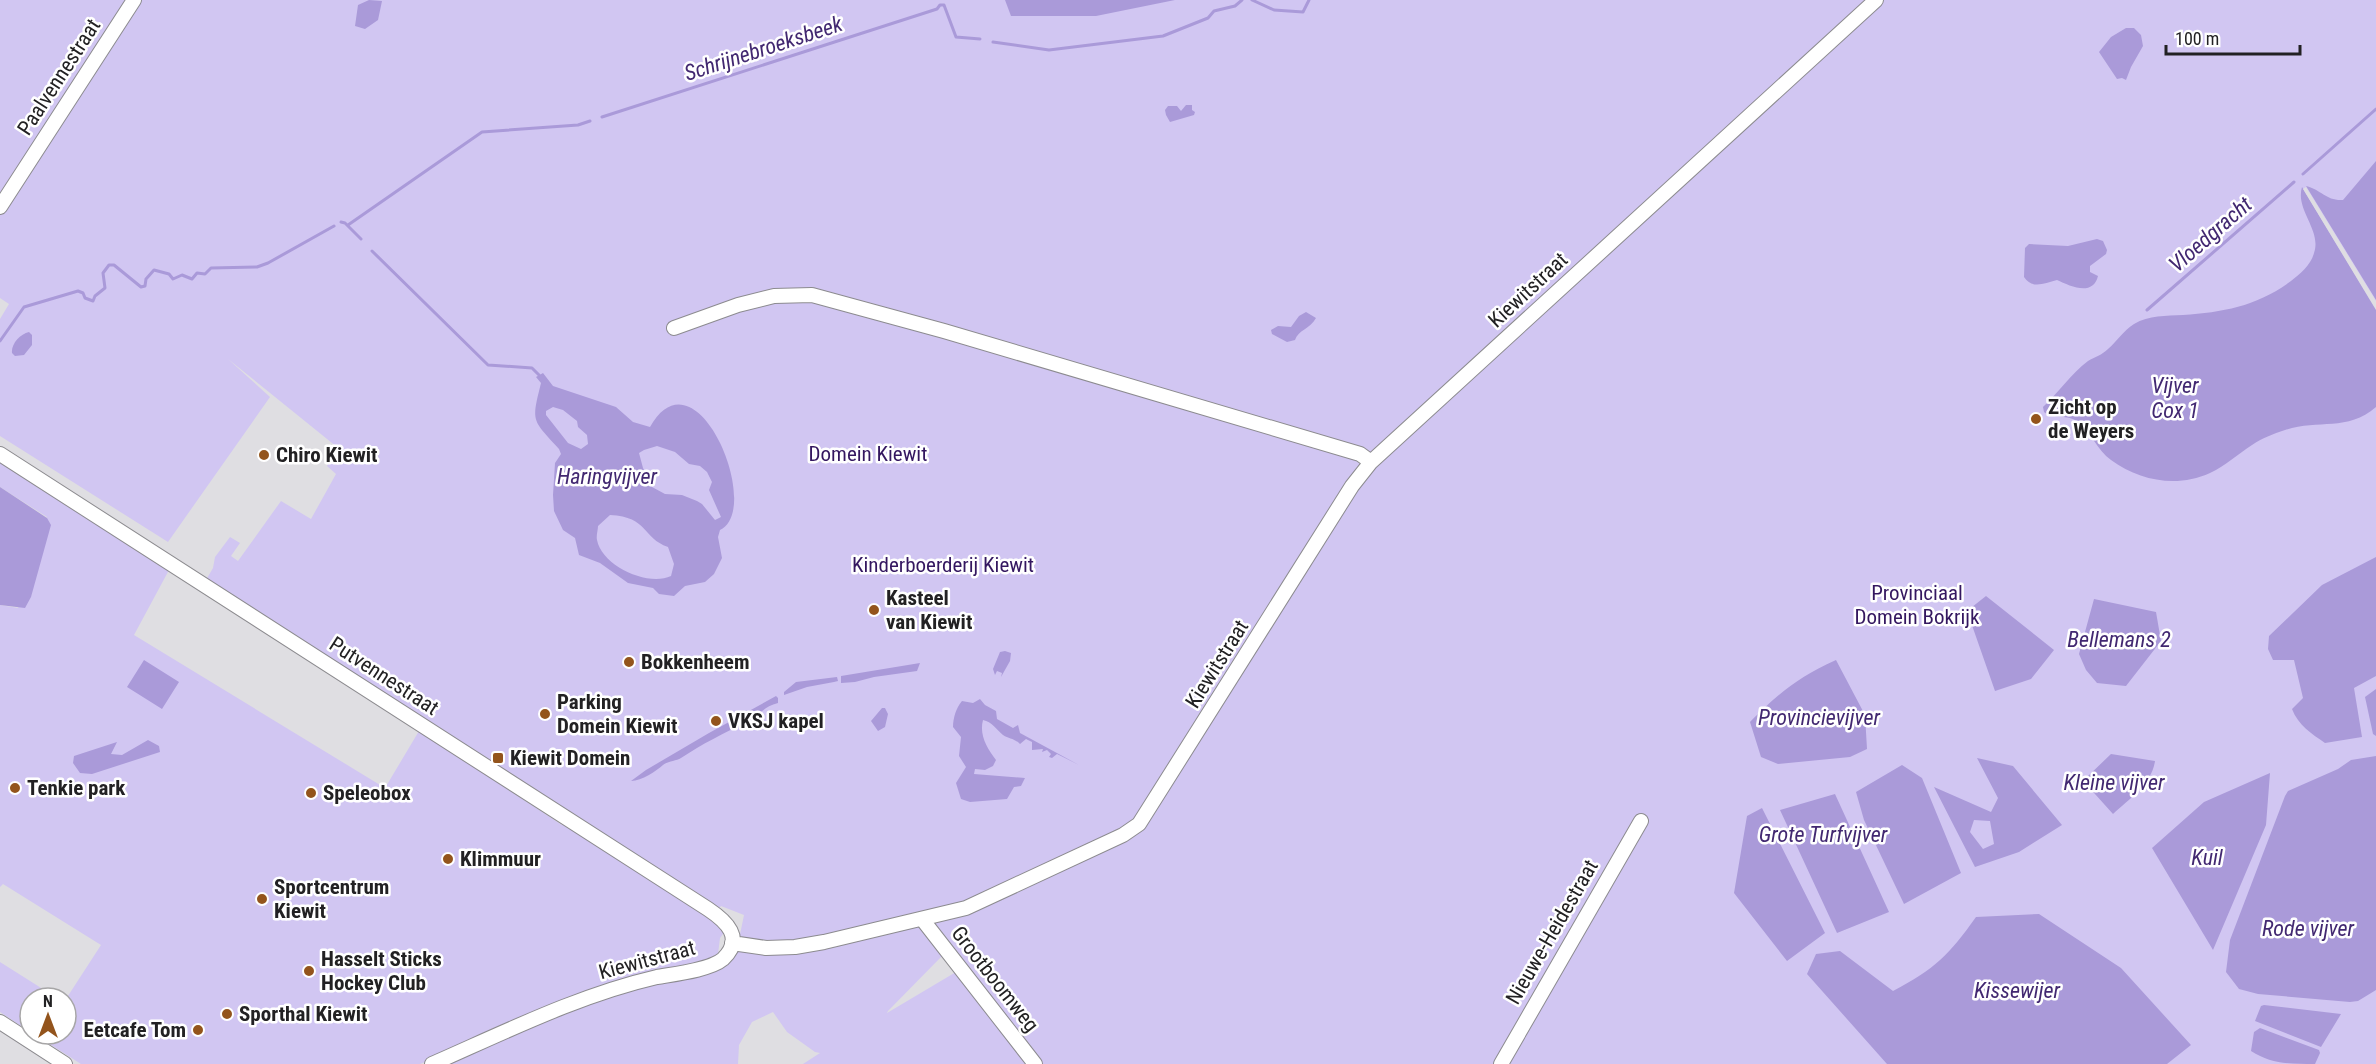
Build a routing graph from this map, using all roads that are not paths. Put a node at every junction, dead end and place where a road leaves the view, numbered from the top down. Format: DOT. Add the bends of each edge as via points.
graph roads {
  1 [pos="134,0"];
  2 [pos="1876,0"];
  3 [pos="0,207"];
  4 [pos="674,328"];
  5 [pos="0,454"];
  6 [pos="1371,462"];
  7 [pos="1641,821"];
  8 [pos="922,920"];
  9 [pos="732,943"];
  10 [pos="0,1022"];
  11 [pos="64,1064"];
  12 [pos="432,1064"];
  13 [pos="1035,1064"];
  14 [pos="1500,1064"];
  1 -- 3 [label="street, Paalvennestraat"];
  2 -- 6 [label="street, Kiewitstraat"];
  4 -- 6 [label="street" via="774,296 812,295 1360,454"];
  5 -- 9 [label="street, Putvennestraat" via="723,919 729,924"];
  6 -- 8 [label="street, Kiewitstraat" via="1352,486 1139,824 1124,835 991,897"];
  7 -- 14 [label="street, Nieuwe-Heidestraat"];
  8 -- 9 [label="street, Kiewitstraat" via="795,947"];
  8 -- 13 [label="street, Grootboomweg"];
  9 -- 12 [label="street, Kiewitstraat" via="728,953 715,964 601,993"];
  10 -- 11 [label="street"];
}
